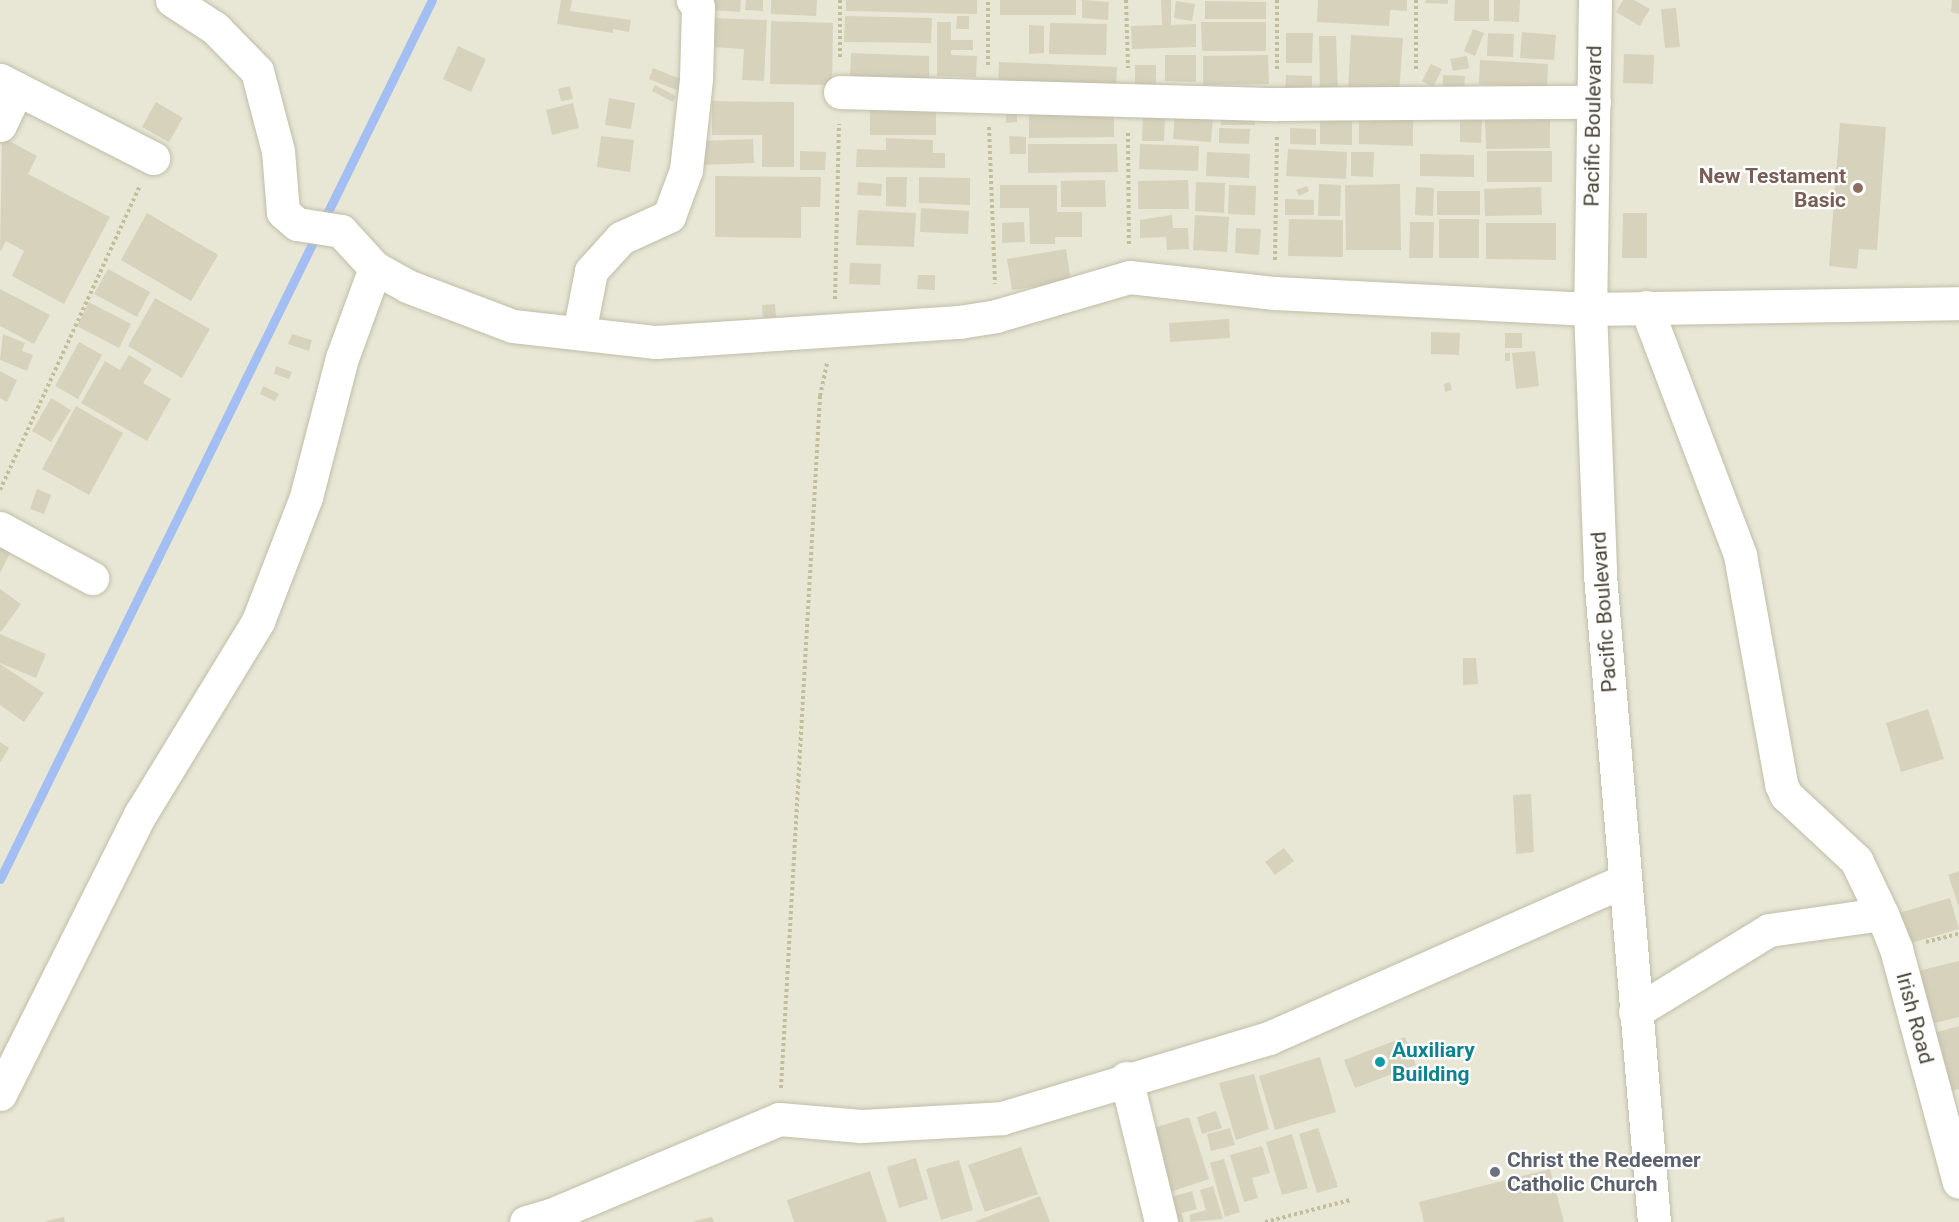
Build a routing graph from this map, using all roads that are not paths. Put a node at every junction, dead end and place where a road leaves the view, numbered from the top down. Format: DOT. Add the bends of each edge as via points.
graph roads {
  1 [pos="172,0"];
  2 [pos="693,0"];
  3 [pos="1595,0"];
  4 [pos="9,84"];
  5 [pos="840,92"];
  6 [pos="1594,102"];
  7 [pos="0,125"];
  8 [pos="153,158"];
  9 [pos="375,268"];
  10 [pos="1959,296"];
  11 [pos="1959,303"];
  12 [pos="1646,307"];
  13 [pos="1590,309"];
  14 [pos="579,333"];
  15 [pos="0,528"];
  16 [pos="92,578"];
  17 [pos="1623,880"];
  18 [pos="1882,914"];
  19 [pos="1635,1012"];
  20 [pos="1126,1078"];
  21 [pos="0,1094"];
  22 [pos="1959,1182"];
  23 [pos="543,1220"];
  24 [pos="1161,1222"];
  25 [pos="1654,1222"];
  1 -- 9 [label="street" via="215,28 256,71 278,151 283,212 297,225 342,231"];
  2 -- 14 [label="street" via="698,7 696,79 686,170 669,216 621,238 591,271"];
  3 -- 6 [label="street, Pacific Boulevard"];
  4 -- 7 [label="street"];
  4 -- 8 [label="street"];
  5 -- 6 [label="street" via="1277,104"];
  6 -- 13 [label="street, Pacific Boulevard"];
  9 -- 14 [label="street" via="407,286 513,326"];
  9 -- 21 [label="street" via="342,358 306,498 258,621 141,813"];
  10 -- 11 [label="street"];
  11 -- 12 [label="street"];
  12 -- 13 [label="street"];
  12 -- 18 [label="street, Irish Road" via="1740,555 1781,784 1786,795 1856,860"];
  13 -- 14 [label="street" via="1275,293 1129,277 996,316 959,322 656,342"];
  13 -- 17 [label="street, Pacific Boulevard" via="1601,599"];
  15 -- 16 [label="street"];
  17 -- 19 [label="street, Pacific Boulevard"];
  17 -- 20 [label="street" via="1269,1038"];
  18 -- 19 [label="street" via="1769,930"];
  18 -- 22 [label="street, Irish Road" via="1896,949"];
  19 -- 25 [label="street, Pacific Boulevard"];
  20 -- 23 [label="street" via="1002,1118 861,1126 779,1119"];
  20 -- 24 [label="street"];
}
